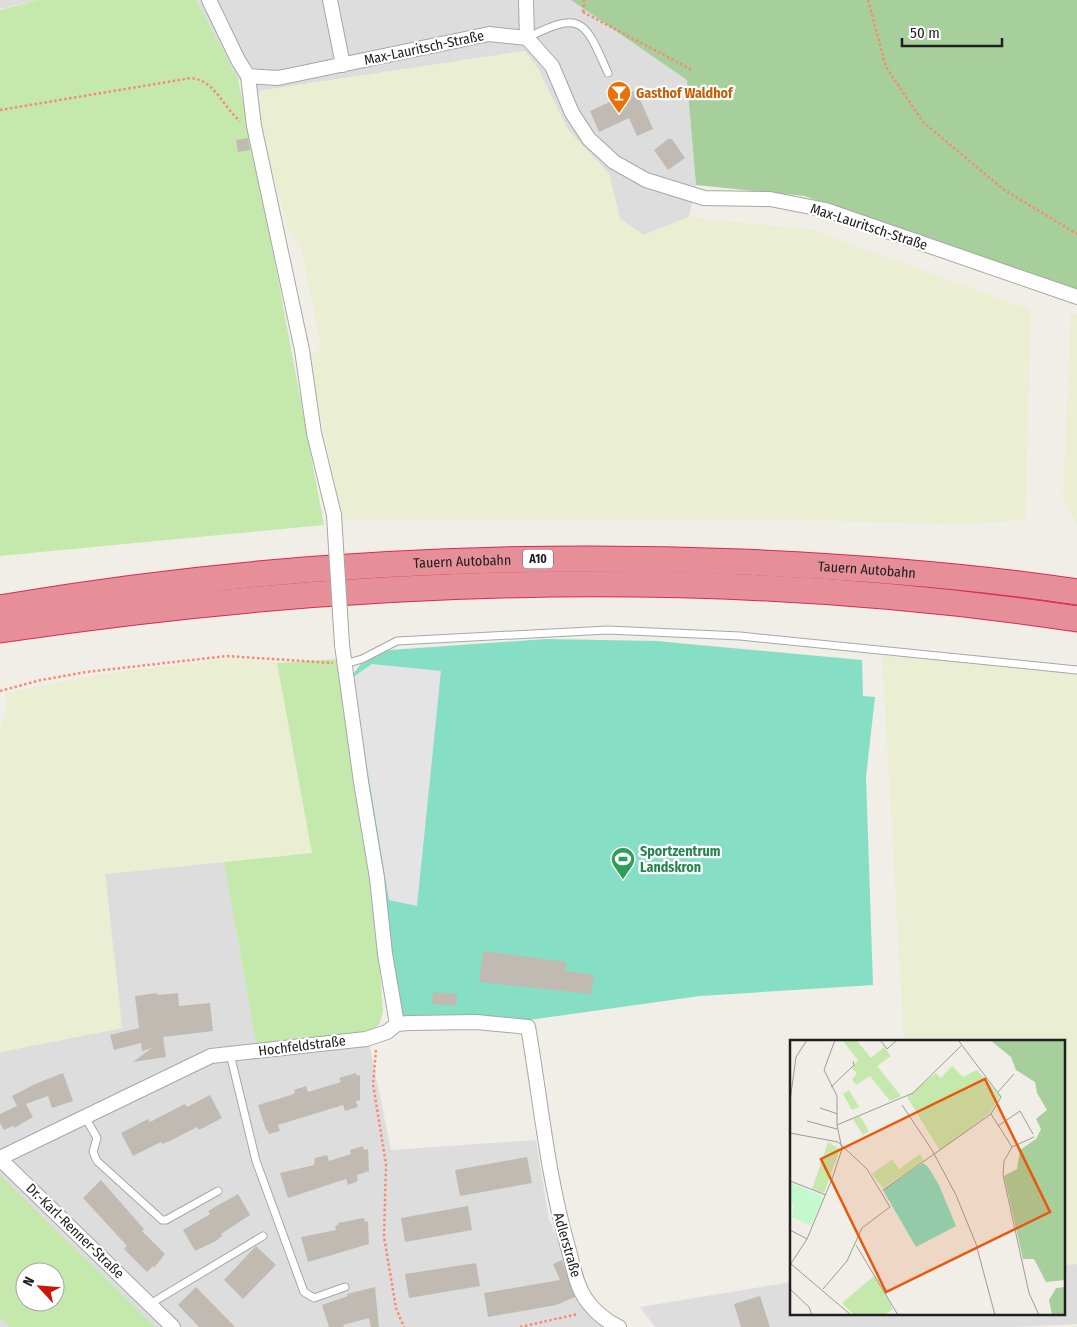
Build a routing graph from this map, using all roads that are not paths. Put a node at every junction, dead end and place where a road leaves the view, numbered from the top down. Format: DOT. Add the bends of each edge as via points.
graph roads {
  1 [pos="209,0"];
  2 [pos="330,0"];
  3 [pos="526,0"];
  4 [pos="527,38"];
  5 [pos="343,66"];
  6 [pos="608,72"];
  7 [pos="248,76"];
  8 [pos="1077,297"];
  9 [pos="1077,592"];
  10 [pos="0,608"];
  11 [pos="1077,619"];
  12 [pos="0,630"];
  13 [pos="345,664"];
  14 [pos="1077,670"];
  15 [pos="397,1024"];
  16 [pos="528,1027"];
  17 [pos="230,1054"];
  18 [pos="85,1117"];
  19 [pos="0,1158"];
  20 [pos="218,1191"];
  21 [pos="262,1236"];
  22 [pos="345,1287"];
  23 [pos="150,1304"];
  24 [pos="173,1327"];
  25 [pos="619,1327"];
  1 -- 7 [label="street"];
  2 -- 5 [label="street"];
  3 -- 4 [label="street"];
  4 -- 5 [label="street, Max-Lauritsch-Straße" via="489,34"];
  4 -- 6 [label="lane" via="548,27 569,23 583,26 590,33"];
  4 -- 8 [label="street, Max-Lauritsch-Straße" via="552,66 572,114 589,139 614,162 646,180 704,198 770,199 826,210"];
  5 -- 7 [label="street, Max-Lauritsch-Straße" via="278,78"];
  7 -- 13 [label="street, bridge" via="254,126 298,332 314,433 334,515"];
  9 -- 10 [label="highway, Tauern Autobahn / A10" via="842,566 663,559 482,560 291,570 95,591"];
  11 -- 12 [label="highway, Tauern Autobahn / A10" via="853,594 678,584 502,585 284,596 110,614"];
  13 -- 14 [label="lane" via="397,641 608,630 740,636"];
  13 -- 15 [label="street"];
  15 -- 16 [label="street, Hochfeldstraße" via="476,1022"];
  15 -- 17 [label="street, Hochfeldstraße" via="366,1039"];
  16 -- 25 [label="street, Adlerstraße" via="553,1191 577,1282 592,1306 608,1322"];
  17 -- 18 [label="street, Hochfeldstraße" via="211,1056"];
  17 -- 22 [label="lane" via="256,1161 304,1292 314,1298"];
  18 -- 19 [label="street, Hochfeldstraße"];
  18 -- 20 [label="lane" via="97,1138 93,1152 97,1161 162,1220"];
  19 -- 23 [label="street, Dr.-Karl-Renner-Straße"];
  21 -- 23 [label="lane"];
  23 -- 24 [label="street, Dr.-Karl-Renner-Straße"];
}
